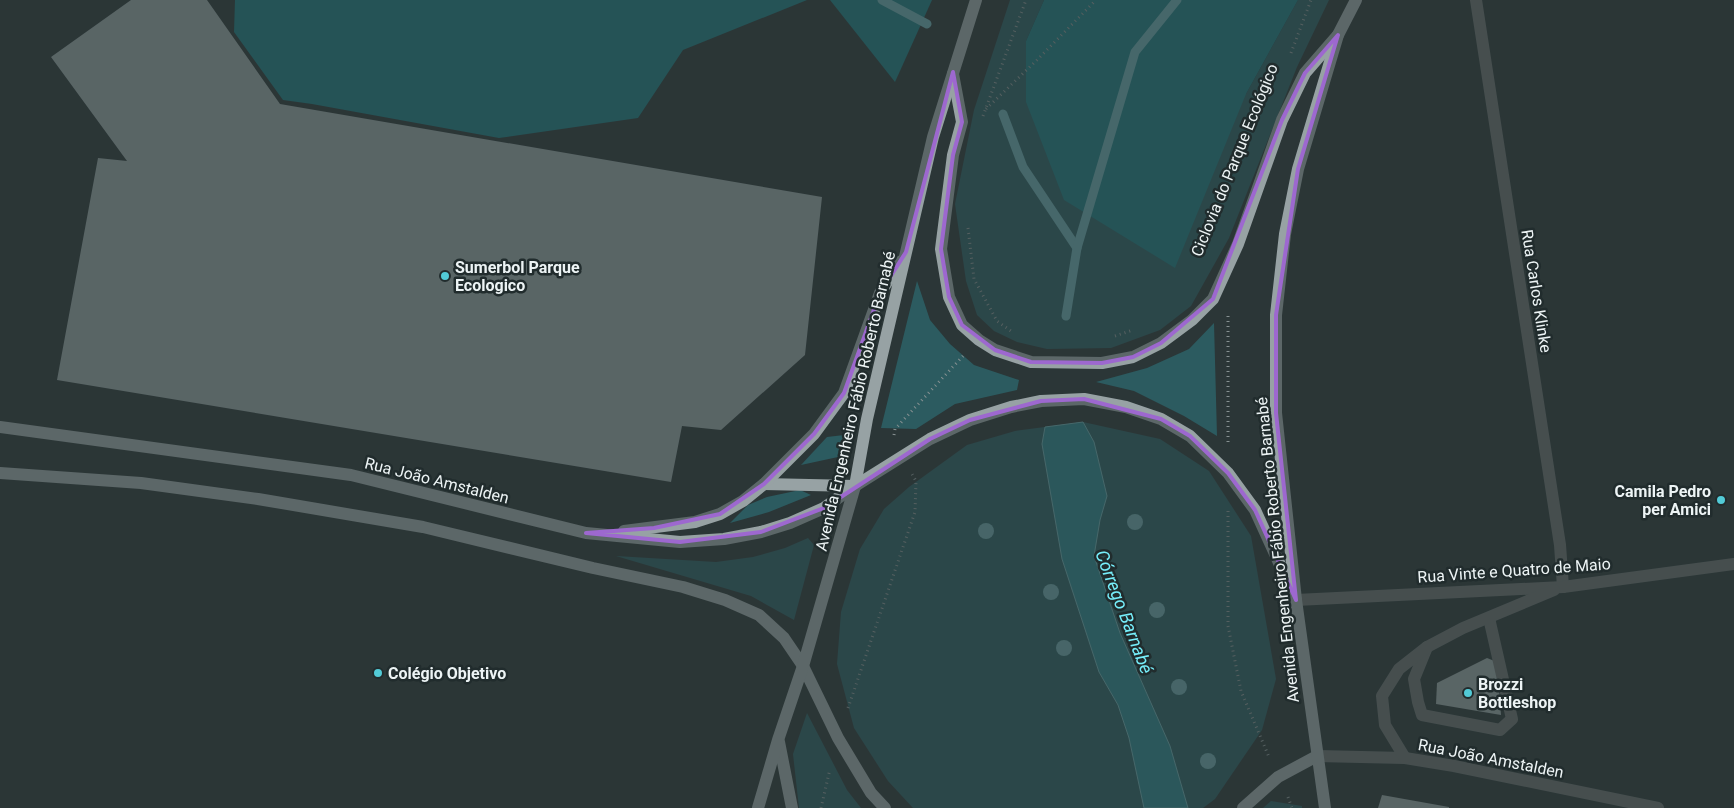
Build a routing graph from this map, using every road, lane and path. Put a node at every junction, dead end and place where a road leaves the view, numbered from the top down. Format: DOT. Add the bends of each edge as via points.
graph roads {
  1 [pos="976,0"];
  2 [pos="1026,0"];
  3 [pos="1096,0"];
  4 [pos="1311,0"];
  5 [pos="1356,0"];
  6 [pos="1476,0"];
  7 [pos="1338,35"];
  8 [pos="1289,60"];
  9 [pos="953,72"];
  10 [pos="986,109"];
  11 [pos="981,123"];
  12 [pos="968,226"];
  13 [pos="906,252"];
  14 [pos="1228,314"];
  15 [pos="1140,328"];
  16 [pos="1014,333"];
  17 [pos="1114,336"];
  18 [pos="963,356"];
  19 [pos="0,427"];
  20 [pos="895,428"];
  21 [pos="0,472"];
  22 [pos="1228,473"];
  23 [pos="916,482"];
  24 [pos="764,484"];
  25 [pos="855,486"];
  26 [pos="586,533"];
  27 [pos="1734,564"];
  28 [pos="1563,587"];
  29 [pos="1296,600"];
  30 [pos="1489,618"];
  31 [pos="1427,647"];
  32 [pos="803,666"];
  33 [pos="848,706"];
  34 [pos="1259,734"];
  35 [pos="778,740"];
  36 [pos="1316,756"];
  37 [pos="1405,758"];
  38 [pos="832,762"];
  39 [pos="758,808"];
  40 [pos="792,808"];
  41 [pos="822,808"];
  42 [pos="884,808"];
  43 [pos="1243,808"];
  44 [pos="1324,808"];
  45 [pos="1658,808"];
  1 -- 9 [label="main road, Avenida Engenheiro Fábio Roberto Barnabé"];
  2 -- 10 [label="path"];
  3 -- 10 [label="path"];
  4 -- 8 [label="path, Ciclovia do Parque Ecológico"];
  5 -- 7 [label="main road, Avenida Engenheiro Fábio Roberto Barnabé"];
  6 -- 28 [label="street, Rua Carlos Klinke" via="1560,545"];
  7 -- 9 [label="main road" via="1305,73 1282,120 1238,244 1214,299 1162,343 1133,357 1102,363 1031,362 995,350 962,325 949,297 942,249 953,155 962,122"];
  7 -- 29 [label="main road, Avenida Engenheiro Fábio Roberto Barnabé" via="1298,169 1285,234 1276,315 1276,413"];
  9 -- 13 [label="main road, Avenida Engenheiro Fábio Roberto Barnabé" via="933,137"];
  10 -- 11 [label="path"];
  12 -- 16 [label="path" via="974,279 997,321"];
  13 -- 24 [label="main road" via="880,293 844,394 814,434"];
  13 -- 25 [label="main road, Avenida Engenheiro Fábio Roberto Barnabé"];
  14 -- 22 [label="path"];
  15 -- 17 [label="path"];
  18 -- 20 [label="path"];
  19 -- 26 [label="main road, Rua João Amstalden" via="351,475"];
  21 -- 32 [label="main road" via="141,483 287,504 423,527 683,587 759,615 784,638"];
  22 -- 25 [label="main road, Rua João Amstalden" via="1190,436 1161,419 1126,406 1084,399 1041,401 970,420 930,439"];
  22 -- 29 [label="main road, Rua João Amstalden" via="1255,510"];
  22 -- 34 [label="path" via="1228,626 1241,691"];
  23 -- 33 [label="path" via="915,512"];
  24 -- 25 [label="main road"];
  24 -- 26 [label="main road" via="720,514 695,522"];
  25 -- 26 [label="main road, Rua João Amstalden" via="824,508 790,523 724,540 680,542"];
  25 -- 32 [label="main road, Avenida Engenheiro Fábio Roberto Barnabé"];
  27 -- 28 [label="street, Rua Vinte e Quatro de Maio"];
  28 -- 29 [label="street, Rua Vinte e Quatro de Maio"];
  28 -- 30 [label="street"];
  29 -- 36 [label="main road, Avenida Engenheiro Fábio Roberto Barnabé"];
  30 -- 31 [label="street"];
  30 -- 31 [label="street" via="1512,719 1500,730 1422,715 1414,679"];
  31 -- 37 [label="street" via="1399,669 1382,696 1385,725"];
  32 -- 35 [label="main road, Avenida Engenheiro Fábio Roberto Barnabé"];
  32 -- 42 [label="main road" via="838,738 871,793"];
  35 -- 39 [label="main road, Avenida Engenheiro Fábio Roberto Barnabé"];
  35 -- 40 [label="main road"];
  36 -- 37 [label="street, Rua João Amstalden"];
  36 -- 43 [label="main road" via="1278,777"];
  36 -- 44 [label="main road, Avenida Engenheiro Fábio Roberto Barnabé"];
  37 -- 45 [label="street, Rua João Amstalden"];
  38 -- 41 [label="path"];
}
